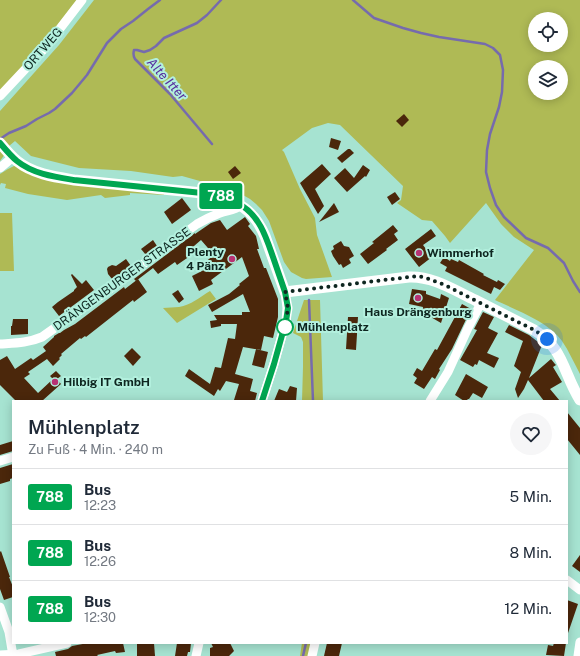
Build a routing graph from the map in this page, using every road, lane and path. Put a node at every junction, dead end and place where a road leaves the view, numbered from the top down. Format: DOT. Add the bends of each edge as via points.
graph roads {
  1 [pos="82,0"];
  2 [pos="0,96"];
  3 [pos="7,150"];
  4 [pos="0,168"];
  5 [pos="241,205"];
  6 [pos="285,292"];
  7 [pos="481,303"];
  8 [pos="0,344"];
  9 [pos="262,400"];
  10 [pos="431,400"];
  11 [pos="580,400"];
  12 [pos="12,457"];
  13 [pos="0,461"];
  14 [pos="568,581"];
  15 [pos="580,590"];
  16 [pos="0,607"];
  17 [pos="580,642"];
  18 [pos="62,644"];
  19 [pos="199,644"];
  20 [pos="315,644"];
  21 [pos="0,655"];
  22 [pos="13,655"];
  23 [pos="196,656"];
  24 [pos="312,656"];
  25 [pos="578,656"];
  1 -- 2 [label="street, ORTWEG" via="46,48"];
  3 -- 4 [label="street"];
  3 -- 5 [label="street" via="17,161 30,169 56,177 212,194"];
  5 -- 6 [label="street" via="255,217 261,227"];
  5 -- 8 [label="street, DRÄNGENBURGER STRASSE" via="197,224 42,336 34,340"];
  6 -- 7 [label="street" via="418,276 436,281"];
  6 -- 9 [label="street" via="288,308 286,321"];
  7 -- 10 [label="street" via="448,372"];
  7 -- 11 [label="street" via="547,339 560,357"];
  12 -- 13 [label="street"];
  14 -- 15 [label="street"];
  16 -- 22 [label="street" via="9,632"];
  17 -- 25 [label="street"];
  18 -- 22 [label="street"];
  19 -- 23 [label="street"];
  20 -- 24 [label="street"];
  21 -- 22 [label="street"];
}
